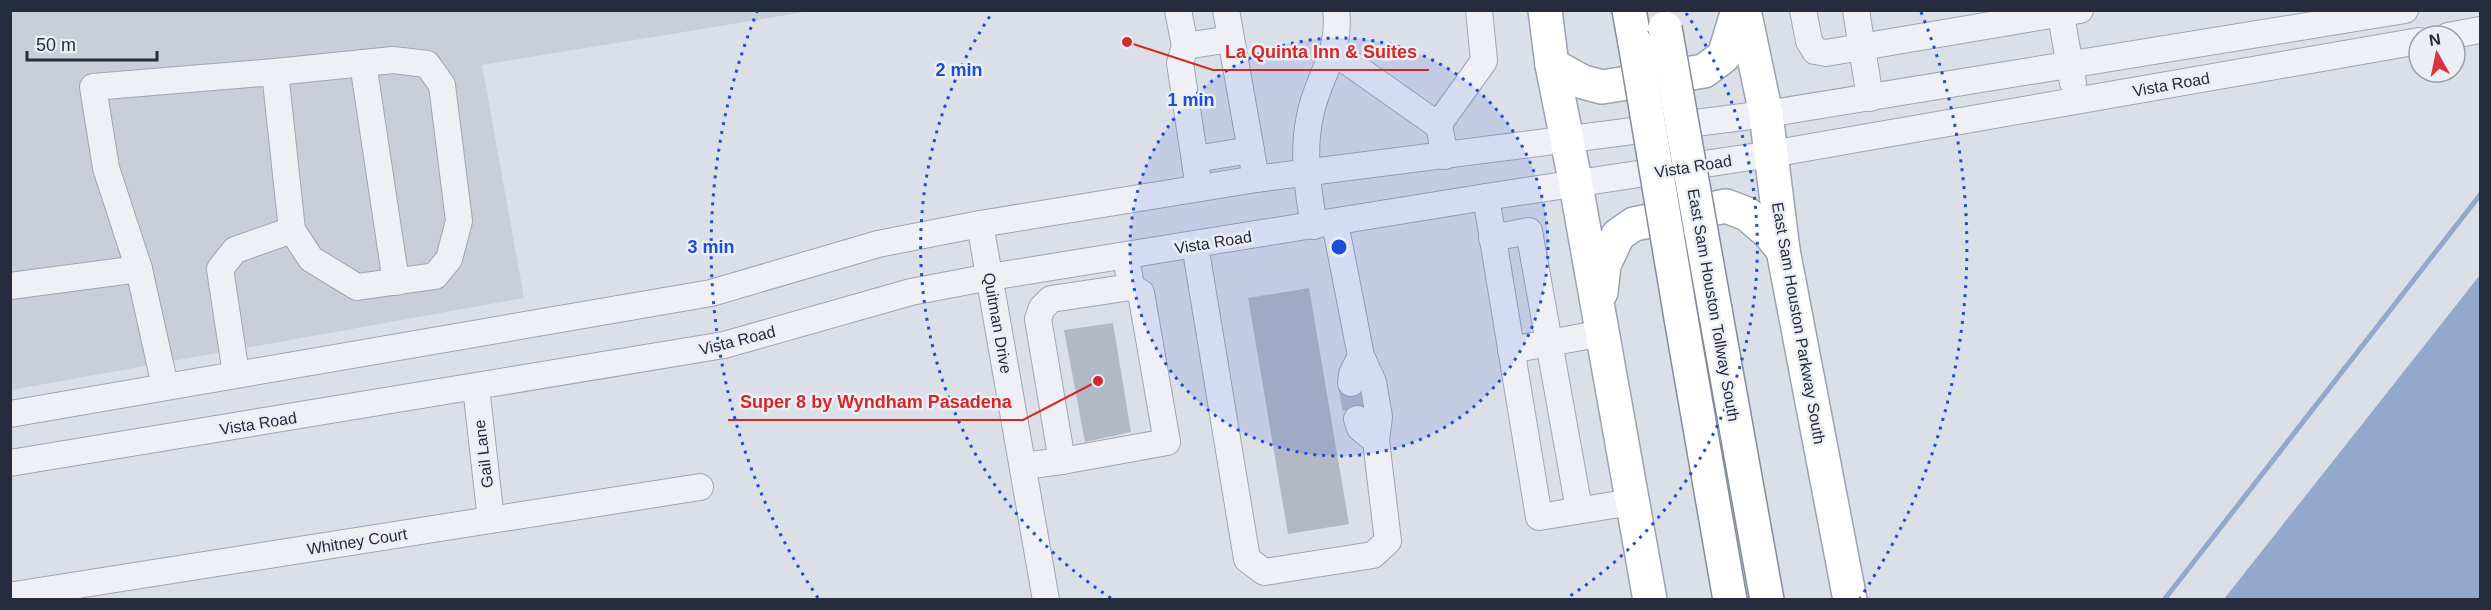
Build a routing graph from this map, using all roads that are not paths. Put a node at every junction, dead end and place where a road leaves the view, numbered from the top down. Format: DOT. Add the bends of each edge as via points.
graph roads {
  1 [pos="1178,10"];
  2 [pos="1226,10"];
  3 [pos="1336,10"];
  4 [pos="1479,10"];
  5 [pos="1545,10"];
  6 [pos="1629,10"];
  7 [pos="1738,10"];
  8 [pos="1744,10"];
  9 [pos="1803,10"];
  10 [pos="1856,10"];
  11 [pos="2405,10"];
  12 [pos="2067,12"];
  13 [pos="1663,19"];
  14 [pos="1956,21"];
  15 [pos="1231,39"];
  16 [pos="2407,43"];
  17 [pos="1185,46"];
  18 [pos="1862,48"];
  19 [pos="1334,52"];
  20 [pos="363,63"];
  21 [pos="1552,65"];
  22 [pos="2070,66"];
  23 [pos="275,72"];
  24 [pos="1870,98"];
  25 [pos="2076,101"];
  26 [pos="1766,114"];
  27 [pos="1438,125"];
  28 [pos="1566,138"];
  29 [pos="1251,150"];
  30 [pos="1771,154"];
  31 [pos="1445,156"];
  32 [pos="1195,159"];
  33 [pos="1305,173"];
  34 [pos="1256,179"];
  35 [pos="1576,185"];
  36 [pos="1199,188"];
  37 [pos="1486,197"];
  38 [pos="980,224"];
  39 [pos="1324,225"];
  40 [pos="292,230"];
  41 [pos="1492,238"];
  42 [pos="1195,245"];
  43 [pos="1782,250"];
  44 [pos="1126,256"];
  45 [pos="139,269"];
  46 [pos="990,277"];
  47 [pos="396,282"];
  48 [pos="10,286"];
  49 [pos="1131,287"];
  50 [pos="1601,320"];
  51 [pos="1549,343"];
  52 [pos="1511,350"];
  53 [pos="1361,356"];
  54 [pos="236,374"];
  55 [pos="1351,383"];
  56 [pos="165,386"];
  57 [pos="476,387"];
  58 [pos="10,414"];
  59 [pos="1357,419"];
  60 [pos="1376,441"];
  61 [pos="1062,460"];
  62 [pos="10,463"];
  63 [pos="1023,466"];
  64 [pos="700,487"];
  65 [pos="1632,502"];
  66 [pos="1579,509"];
  67 [pos="491,520"];
  68 [pos="13,590"];
  69 [pos="1046,600"];
  70 [pos="1650,600"];
  71 [pos="1730,600"];
  72 [pos="1767,600"];
  73 [pos="1850,600"];
  1 -- 17 [label="street"];
  2 -- 15 [label="street"];
  3 -- 19 [label="street" via="1339,30"];
  4 -- 27 [label="street" via="1484,62"];
  5 -- 21 [label="main road"];
  6 -- 71 [label="main road, East Sam Houston Tollway South, bridge"];
  7 -- 21 [label="main road" via="1724,56 1704,71 1602,87 1583,82"];
  8 -- 26 [label="main road, East Sam Houston Parkway South"];
  9 -- 18 [label="street" via="1815,51"];
  10 -- 18 [label="street"];
  11 -- 22 [label="street, Vista Road"];
  12 -- 14 [label="street"];
  12 -- 22 [label="street"];
  13 -- 72 [label="main road, East Sam Houston Tollway South, bridge"];
  14 -- 18 [label="street"];
  15 -- 17 [label="street"];
  15 -- 29 [label="street"];
  16 -- 25 [label="street, Vista Road"];
  17 -- 32 [label="street" via="1180,63"];
  18 -- 24 [label="street"];
  19 -- 27 [label="street"];
  19 -- 33 [label="street" via="1314,97"];
  20 -- 23 [label="street"];
  20 -- 47 [label="street"];
  20 -- 47 [label="street" via="393,60 427,64 441,85 459,221 449,259 435,276"];
  21 -- 28 [label="main road"];
  22 -- 24 [label="street, Vista Road"];
  22 -- 25 [label="street"];
  23 -- 40 [label="street"];
  23 -- 45 [label="street" via="93,87 106,168"];
  24 -- 26 [label="street, Vista Road"];
  25 -- 30 [label="street, Vista Road"];
  26 -- 28 [label="street, Vista Road"];
  26 -- 30 [label="main road, East Sam Houston Parkway South"];
  27 -- 31 [label="street"];
  28 -- 31 [label="street, Vista Road"];
  28 -- 35 [label="main road"];
  29 -- 32 [label="street"];
  29 -- 34 [label="street"];
  30 -- 35 [label="street, Vista Road"];
  30 -- 43 [label="main road, East Sam Houston Parkway South"];
  31 -- 33 [label="street, Vista Road"];
  32 -- 36 [label="street"];
  33 -- 34 [label="street, Vista Road"];
  33 -- 39 [label="street"];
  34 -- 36 [label="street, Vista Road"];
  35 -- 37 [label="street, Vista Road"];
  35 -- 50 [label="main road"];
  36 -- 38 [label="street, Vista Road"];
  37 -- 39 [label="street, Vista Road"];
  37 -- 41 [label="street"];
  38 -- 46 [label="street, Quitman Drive"];
  38 -- 54 [label="street, Vista Road" via="878,244 711,292"];
  39 -- 42 [label="street, Vista Road"];
  39 -- 53 [label="street"];
  40 -- 47 [label="street" via="311,259 357,287"];
  40 -- 54 [label="street" via="235,250 220,269"];
  41 -- 51 [label="street" via="1529,231"];
  41 -- 52 [label="street"];
  42 -- 44 [label="street, Vista Road"];
  42 -- 60 [label="street" via="1247,559 1264,572 1373,555 1388,541"];
  43 -- 50 [label="main road" via="1747,214 1726,206 1634,224 1618,235 1604,265"];
  43 -- 73 [label="main road, East Sam Houston Parkway South"];
  44 -- 46 [label="street, Vista Road"];
  44 -- 49 [label="street"];
  45 -- 48 [label="street"];
  45 -- 56 [label="street"];
  46 -- 57 [label="street, Vista Road" via="911,292 724,345"];
  46 -- 63 [label="street, Quitman Drive"];
  49 -- 61 [label="street" via="1052,299 1042,308 1038,319"];
  49 -- 61 [label="street" via="1141,293 1167,442"];
  50 -- 51 [label="street"];
  50 -- 65 [label="main road"];
  51 -- 52 [label="street"];
  51 -- 66 [label="street"];
  52 -- 66 [label="street" via="1539,517"];
  53 -- 55 [label="street"];
  53 -- 60 [label="street" via="1375,394 1379,417"];
  54 -- 56 [label="street, Vista Road"];
  56 -- 58 [label="street, Vista Road"];
  57 -- 62 [label="street, Vista Road"];
  57 -- 67 [label="street, Gail Lane"];
  59 -- 60 [label="street" via="1360,428"];
  61 -- 63 [label="street"];
  63 -- 69 [label="street, Quitman Drive"];
  64 -- 67 [label="street, Whitney Court"];
  65 -- 66 [label="street"];
  65 -- 70 [label="main road"];
  67 -- 68 [label="street, Whitney Court"];
}
